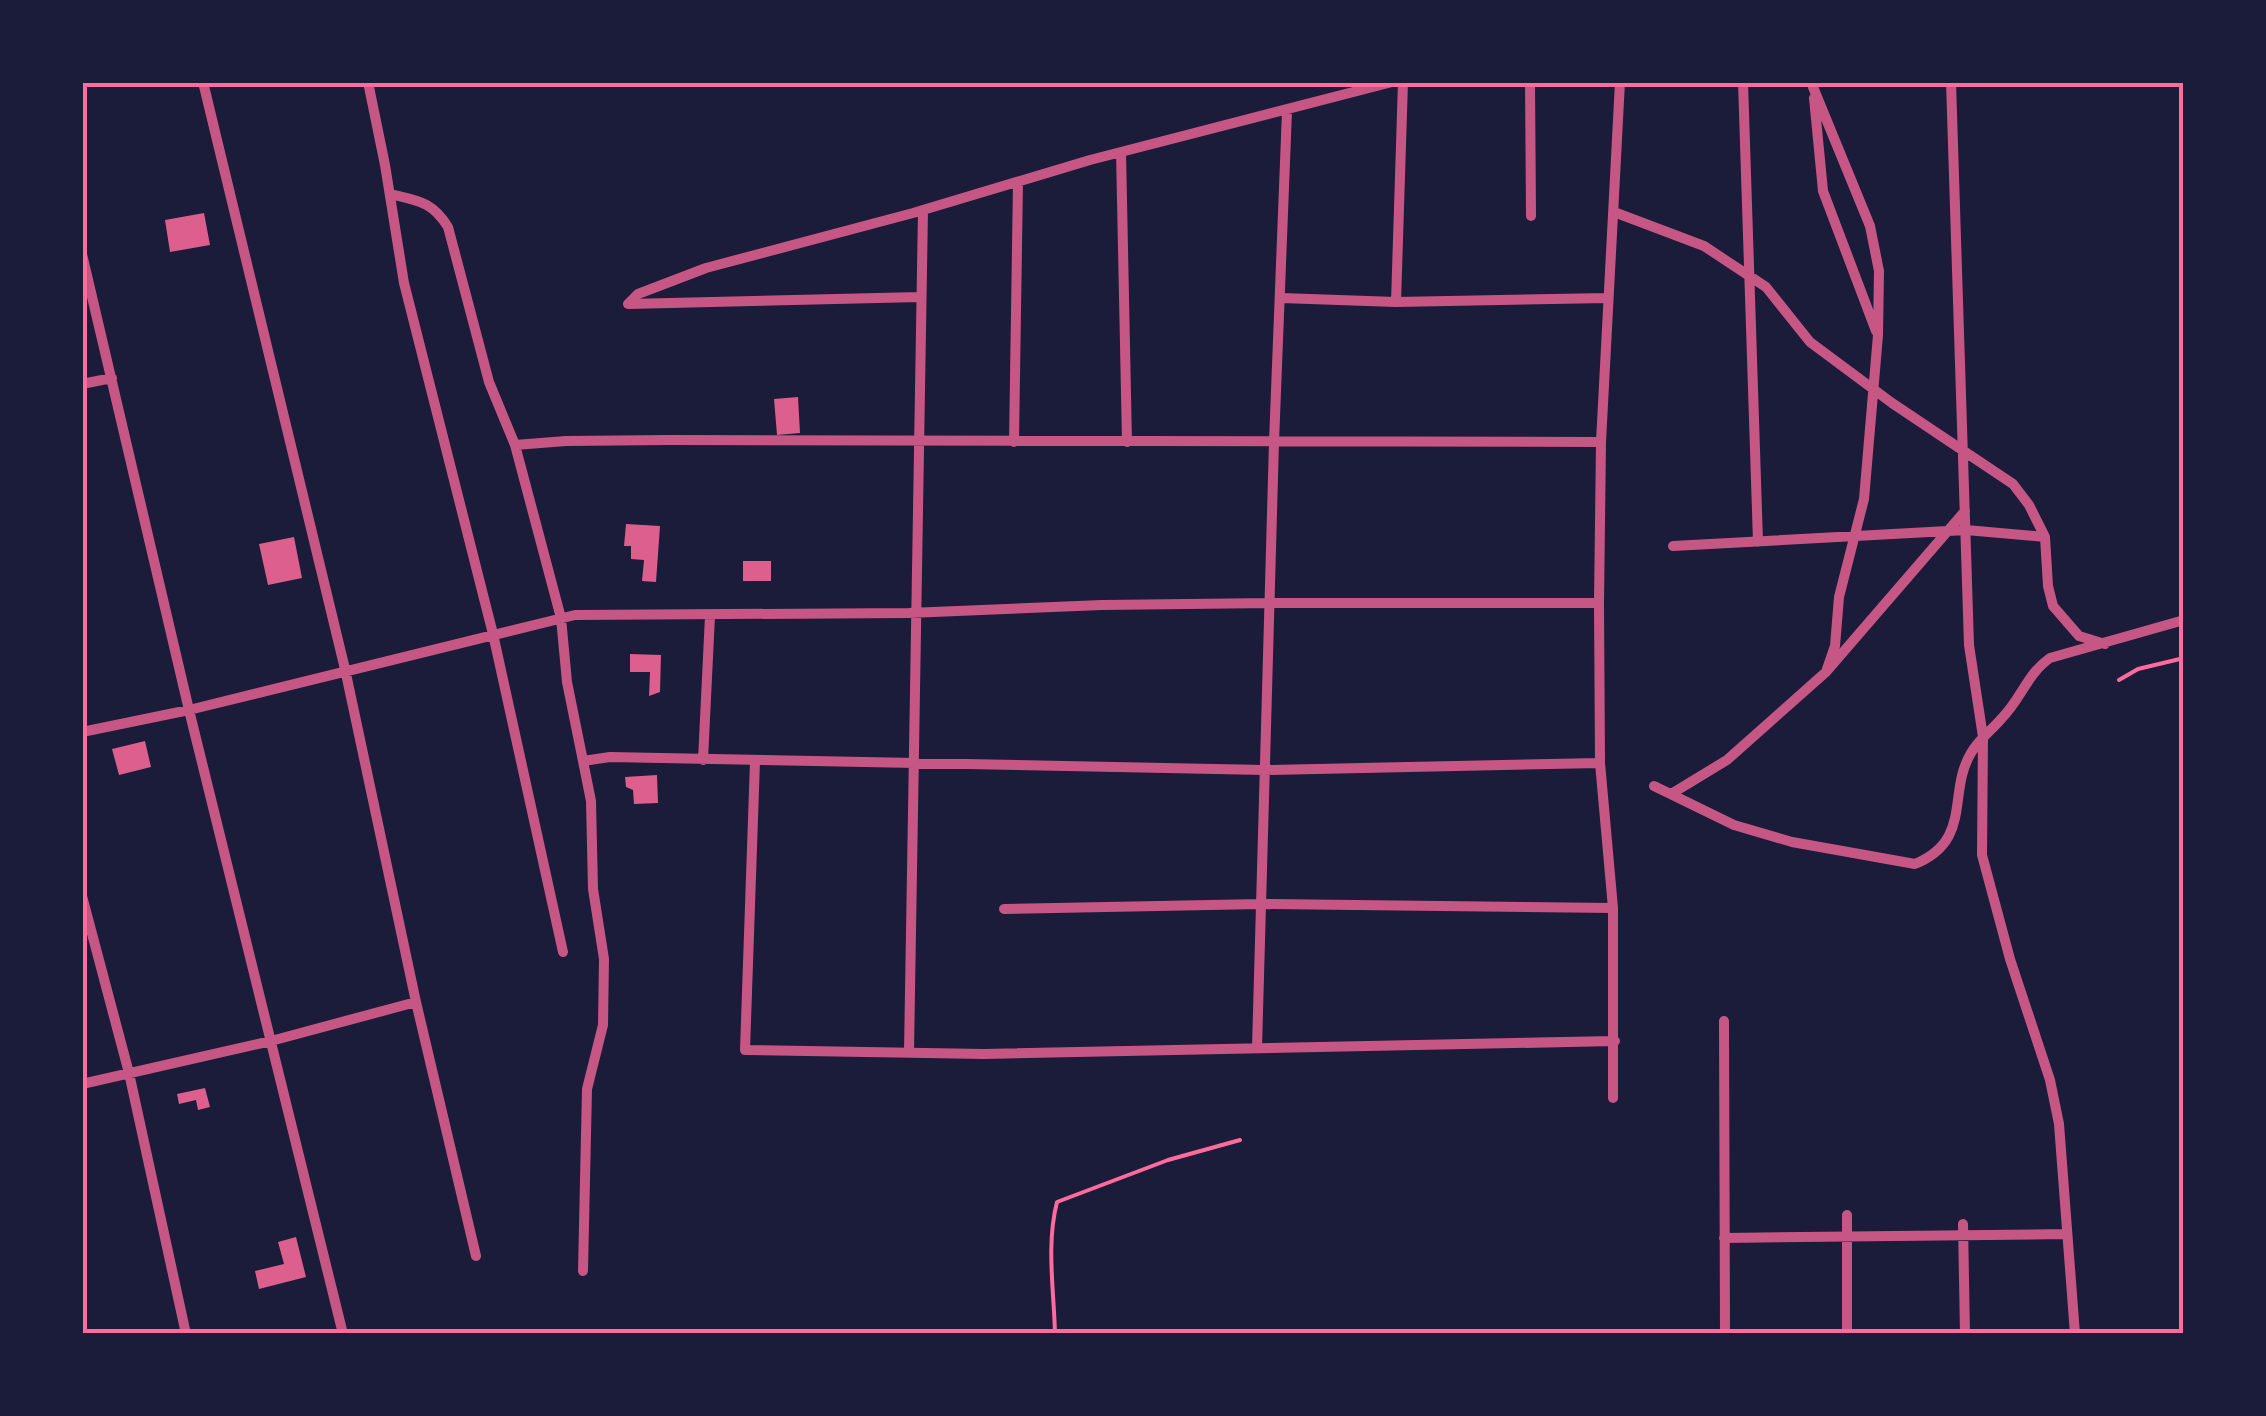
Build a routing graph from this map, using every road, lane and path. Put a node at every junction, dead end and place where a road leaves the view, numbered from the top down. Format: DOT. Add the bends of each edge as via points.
graph roads {
  1 [pos="204,82"];
  2 [pos="368,82"];
  3 [pos="1392,82"];
  4 [pos="1403,82"];
  5 [pos="1530,82"];
  6 [pos="1620,82"];
  7 [pos="1742,82"];
  8 [pos="1952,82"];
  9 [pos="1813,85"];
  10 [pos="1286,112"];
  11 [pos="1122,152"];
  12 [pos="1018,182"];
  13 [pos="390,194"];
  14 [pos="923,210"];
  15 [pos="1614,212"];
  16 [pos="1531,216"];
  17 [pos="82,254"];
  18 [pos="1748,275"];
  19 [pos="920,297"];
  20 [pos="1281,298"];
  21 [pos="1607,298"];
  22 [pos="1396,302"];
  23 [pos="1878,335"];
  24 [pos="112,378"];
  25 [pos="82,384"];
  26 [pos="1872,388"];
  27 [pos="918,441"];
  28 [pos="1014,442"];
  29 [pos="1126,442"];
  30 [pos="1274,442"];
  31 [pos="1601,442"];
  32 [pos="515,445"];
  33 [pos="1963,451"];
  34 [pos="1965,512"];
  35 [pos="1966,530"];
  36 [pos="1947,531"];
  37 [pos="1856,536"];
  38 [pos="2045,537"];
  39 [pos="1758,542"];
  40 [pos="1672,546"];
  41 [pos="1271,603"];
  42 [pos="1599,603"];
  43 [pos="915,613"];
  44 [pos="710,616"];
  45 [pos="561,618"];
  46 [pos="2184,620"];
  47 [pos="493,634"];
  48 [pos="2106,644"];
  49 [pos="2184,658"];
  50 [pos="345,669"];
  51 [pos="1826,672"];
  52 [pos="2119,680"];
  53 [pos="189,710"];
  54 [pos="82,732"];
  55 [pos="1983,737"];
  56 [pos="703,760"];
  57 [pos="583,761"];
  58 [pos="755,761"];
  59 [pos="1600,763"];
  60 [pos="913,766"];
  61 [pos="1265,770"];
  62 [pos="1654,786"];
  63 [pos="1671,794"];
  64 [pos="82,896"];
  65 [pos="1262,904"];
  66 [pos="1612,908"];
  67 [pos="1004,909"];
  68 [pos="563,952"];
  69 [pos="416,1002"];
  70 [pos="1724,1021"];
  71 [pos="271,1041"];
  72 [pos="1615,1041"];
  73 [pos="1257,1048"];
  74 [pos="909,1052"];
  75 [pos="128,1072"];
  76 [pos="82,1084"];
  77 [pos="1613,1098"];
  78 [pos="1240,1140"];
  79 [pos="1847,1215"];
  80 [pos="1963,1224"];
  81 [pos="2067,1234"];
  82 [pos="1846,1237"];
  83 [pos="1724,1238"];
  84 [pos="1964,1238"];
  85 [pos="476,1256"];
  86 [pos="584,1271"];
  87 [pos="186,1334"];
  88 [pos="343,1334"];
  89 [pos="1055,1334"];
  90 [pos="1725,1334"];
  91 [pos="1847,1334"];
  92 [pos="1965,1334"];
  93 [pos="2075,1334"];
  1 -- 50 [label="street"];
  2 -- 13 [label="street"];
  3 -- 10 [label="street"];
  4 -- 22 [label="street"];
  5 -- 16 [label="street"];
  6 -- 15 [label="street"];
  7 -- 18 [label="street"];
  8 -- 33 [label="street"];
  9 -- 23 [label="street" via="1823,192"];
  9 -- 23 [label="street" via="1870,226 1879,271"];
  10 -- 11 [label="street"];
  10 -- 20 [label="street"];
  11 -- 12 [label="street"];
  11 -- 29 [label="street"];
  12 -- 14 [label="street"];
  12 -- 28 [label="street"];
  13 -- 32 [label="street" via="428,204 448,227 489,382"];
  13 -- 47 [label="street" via="404,284"];
  14 -- 19 [label="street"];
  14 -- 19 [label="street" via="706,268 625,304"];
  15 -- 18 [label="street" via="1704,246"];
  15 -- 21 [label="street"];
  17 -- 24 [label="street"];
  18 -- 26 [label="street" via="1766,287 1810,342"];
  18 -- 39 [label="street"];
  19 -- 27 [label="street"];
  20 -- 22 [label="street"];
  20 -- 30 [label="street"];
  21 -- 22 [label="street"];
  21 -- 31 [label="street"];
  23 -- 26 [label="street"];
  24 -- 25 [label="street"];
  24 -- 53 [label="street"];
  26 -- 33 [label="street"];
  26 -- 37 [label="street"];
  27 -- 28 [label="street"];
  27 -- 32 [label="street"];
  27 -- 43 [label="street"];
  28 -- 29 [label="street"];
  29 -- 30 [label="street"];
  30 -- 31 [label="street"];
  30 -- 41 [label="street"];
  31 -- 42 [label="street"];
  32 -- 45 [label="street"];
  33 -- 34 [label="street"];
  33 -- 38 [label="street" via="2013,484"];
  34 -- 35 [label="street"];
  34 -- 36 [label="street"];
  35 -- 36 [label="street"];
  35 -- 38 [label="street"];
  35 -- 55 [label="street" via="1969,645"];
  36 -- 37 [label="street"];
  36 -- 51 [label="street"];
  37 -- 39 [label="street"];
  37 -- 51 [label="street"];
  38 -- 48 [label="street" via="2053,606 2079,636"];
  39 -- 40 [label="street"];
  41 -- 42 [label="street"];
  41 -- 43 [label="street"];
  41 -- 61 [label="street"];
  42 -- 59 [label="street"];
  43 -- 44 [label="street"];
  43 -- 60 [label="street"];
  44 -- 45 [label="street"];
  44 -- 56 [label="street"];
  45 -- 47 [label="street"];
  45 -- 57 [label="street"];
  46 -- 48 [label="street"];
  47 -- 50 [label="street"];
  47 -- 68 [label="street"];
  48 -- 55 [label="street" via="2050,658 2034,670"];
  49 -- 52 [label="path"];
  50 -- 53 [label="street"];
  50 -- 69 [label="street"];
  51 -- 63 [label="street" via="1726,760"];
  53 -- 54 [label="street"];
  53 -- 71 [label="street"];
  55 -- 63 [label="street" via="1969,756 1954,826 1933,856 1915,864 1792,842 1734,825"];
  55 -- 81 [label="street" via="1982,855 2050,1080"];
  56 -- 57 [label="street"];
  56 -- 58 [label="street"];
  57 -- 86 [label="street" via="604,959 602,1025 587,1089"];
  58 -- 60 [label="street"];
  58 -- 74 [label="street" via="744,1050"];
  59 -- 61 [label="street"];
  59 -- 66 [label="street"];
  60 -- 61 [label="street"];
  60 -- 74 [label="street"];
  61 -- 65 [label="street"];
  62 -- 63 [label="street"];
  64 -- 75 [label="street"];
  65 -- 66 [label="street"];
  65 -- 67 [label="street"];
  65 -- 73 [label="street"];
  66 -- 72 [label="street"];
  69 -- 71 [label="street"];
  69 -- 85 [label="street"];
  70 -- 83 [label="street"];
  71 -- 75 [label="street"];
  71 -- 88 [label="street"];
  72 -- 73 [label="street"];
  72 -- 77 [label="street"];
  73 -- 74 [label="street"];
  75 -- 76 [label="street"];
  75 -- 87 [label="street"];
  78 -- 89 [label="path" via="1057,1202 1050,1255"];
  79 -- 82 [label="street"];
  80 -- 84 [label="street"];
  81 -- 84 [label="street"];
  81 -- 93 [label="street"];
  82 -- 83 [label="street"];
  82 -- 84 [label="street"];
  82 -- 91 [label="street"];
  83 -- 90 [label="street"];
  84 -- 92 [label="street"];
}
